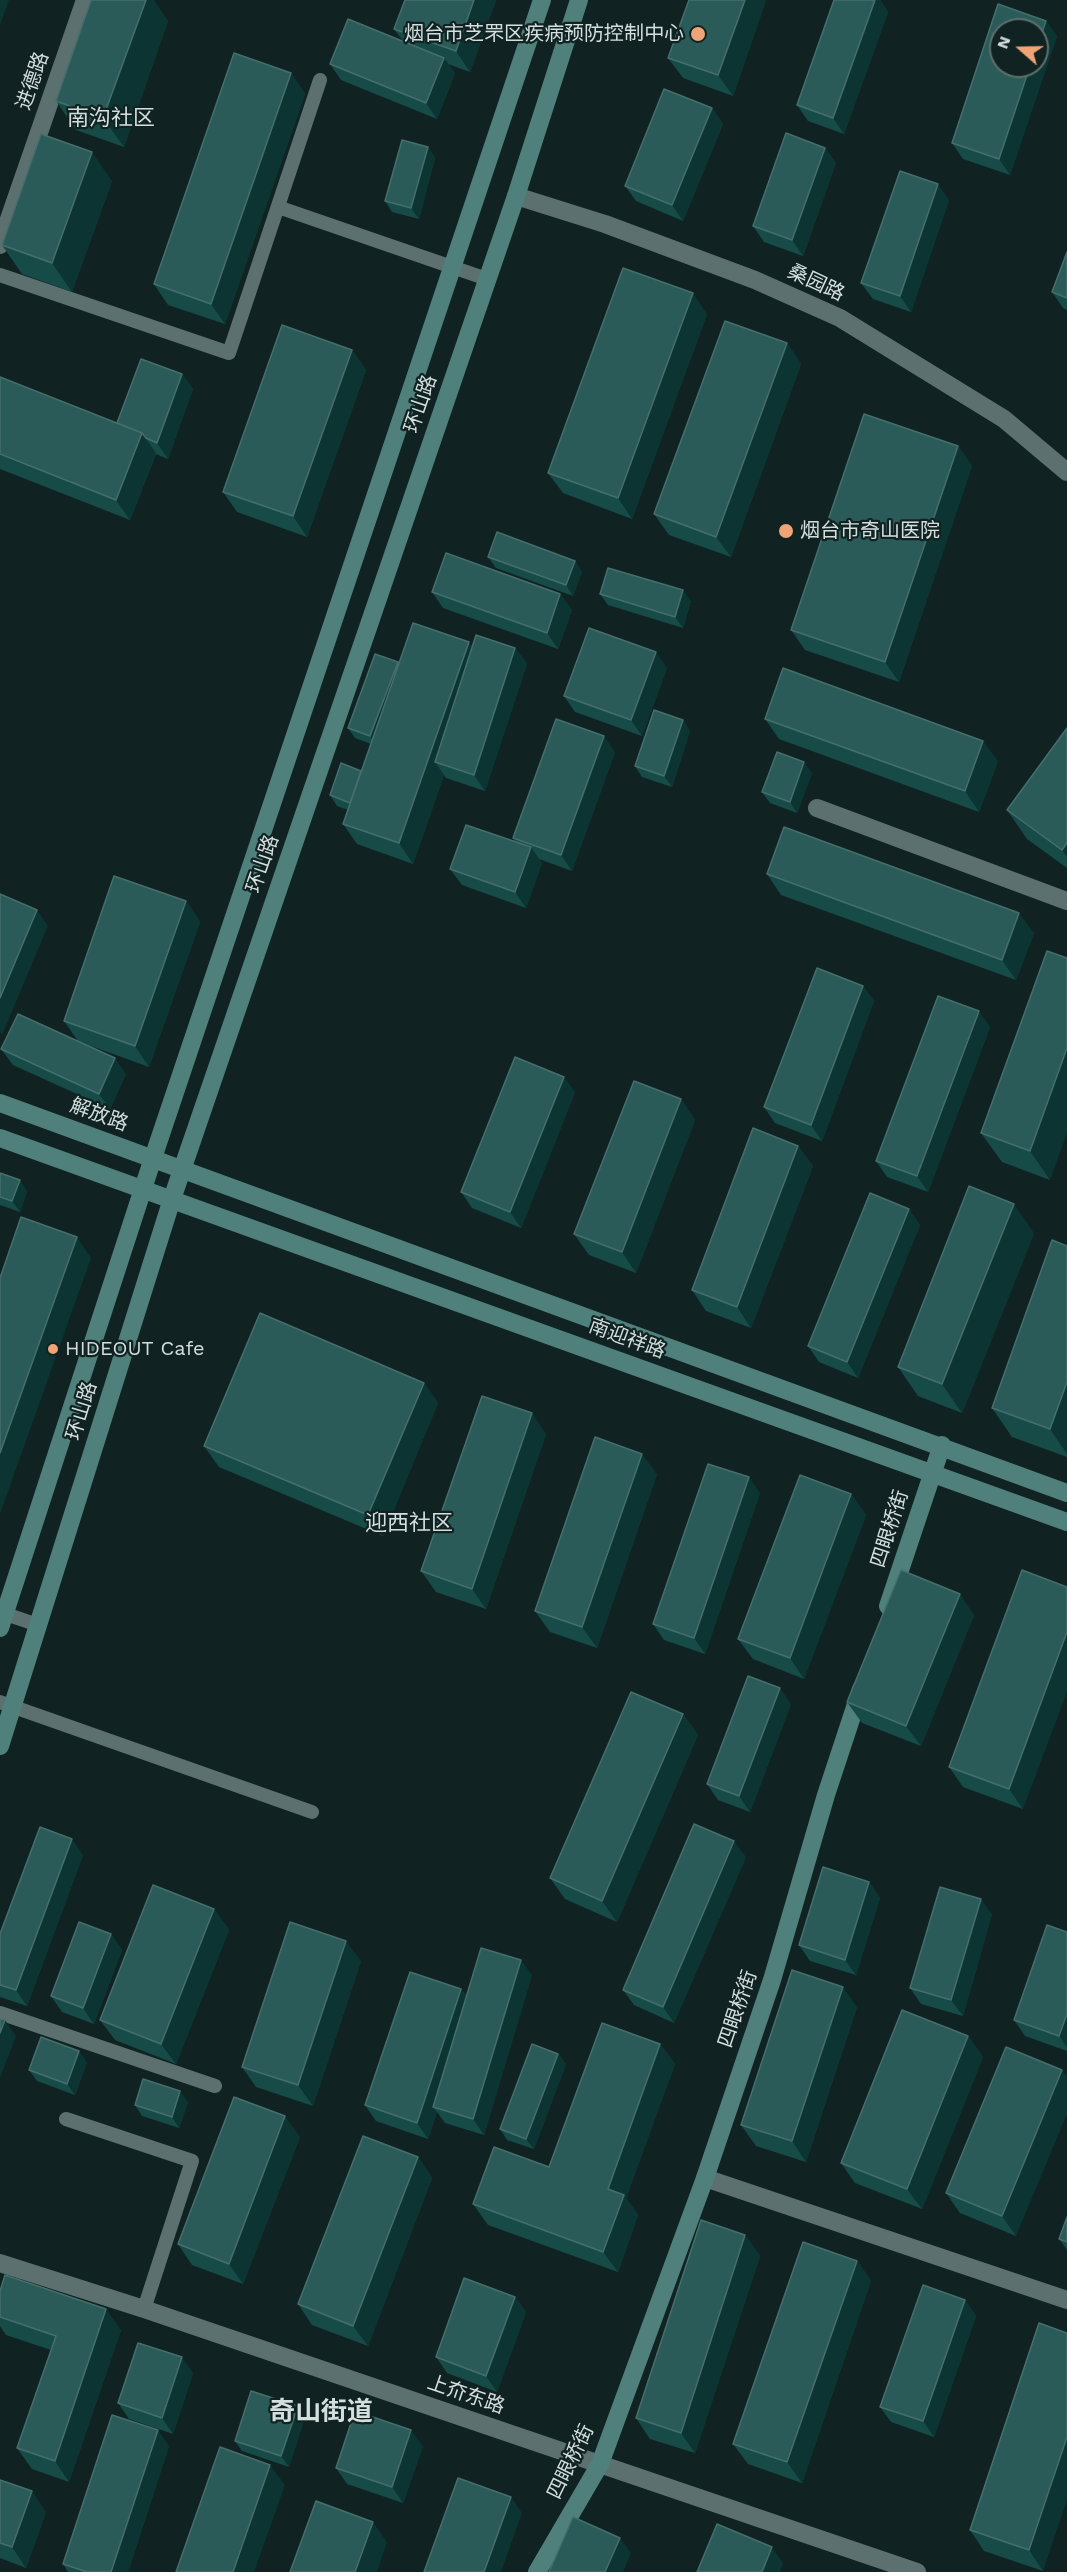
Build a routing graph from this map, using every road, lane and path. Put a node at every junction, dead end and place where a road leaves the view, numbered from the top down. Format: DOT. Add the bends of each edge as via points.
graph roads {
  1 [pos="85,0"];
  2 [pos="542,0"];
  3 [pos="579,0"];
  4 [pos="320,80"];
  5 [pos="516,195"];
  6 [pos="278,207"];
  7 [pos="0,245"];
  8 [pos="452,267"];
  9 [pos="0,275"];
  10 [pos="487,279"];
  11 [pos="1067,472"];
  12 [pos="817,808"];
  13 [pos="1067,901"];
  14 [pos="0,1103"];
  15 [pos="0,1138"];
  16 [pos="153,1158"];
  17 [pos="182,1169"];
  18 [pos="144,1190"];
  19 [pos="172,1199"];
  20 [pos="942,1445"];
  21 [pos="932,1473"];
  22 [pos="1067,1493"];
  23 [pos="1067,1522"];
  24 [pos="2,1618"];
  25 [pos="38,1625"];
  26 [pos="881,1628"];
  27 [pos="867,1673"];
  28 [pos="6,1704"];
  29 [pos="0,1746"];
  30 [pos="312,1812"];
  31 [pos="0,2013"];
  32 [pos="215,2086"];
  33 [pos="66,2119"];
  34 [pos="705,2178"];
  35 [pos="0,2264"];
  36 [pos="1067,2300"];
  37 [pos="144,2309"];
  38 [pos="600,2464"];
  39 [pos="537,2572"];
  40 [pos="917,2572"];
  1 -- 7 [label="street, 进德路"];
  2 -- 8 [label="main road, 环山路"];
  3 -- 5 [label="main road, 环山路"];
  4 -- 6 [label="lane"];
  5 -- 10 [label="main road, 环山路"];
  5 -- 11 [label="street, 桑园路" via="734,272 840,318 1004,419"];
  6 -- 8 [label="lane"];
  6 -- 9 [label="lane" via="228,353"];
  8 -- 10 [label="lane"];
  8 -- 16 [label="main road, 环山路"];
  10 -- 17 [label="main road, 环山路"];
  12 -- 13 [label="street"];
  14 -- 16 [label="main road, 解放路"];
  15 -- 18 [label="main road"];
  16 -- 17 [label="main road, 解放路"];
  16 -- 18 [label="main road, 环山路"];
  17 -- 19 [label="main road, 环山路"];
  17 -- 20 [label="main road, 南迎祥路"];
  18 -- 19 [label="main road"];
  18 -- 24 [label="main road, 环山路"];
  19 -- 21 [label="main road, 南迎祥路"];
  19 -- 25 [label="main road, 环山路"];
  20 -- 21 [label="main road, 四眼桥街"];
  20 -- 22 [label="main road, 南迎祥路"];
  21 -- 23 [label="main road, 南迎祥路"];
  21 -- 26 [label="main road, 四眼桥街"];
  24 -- 25 [label="lane"];
  25 -- 28 [label="main road, 环山路"];
  27 -- 34 [label="main road, 四眼桥街" via="826,1795 772,1980"];
  28 -- 29 [label="main road, 环山路"];
  28 -- 30 [label="lane"];
  31 -- 32 [label="lane"];
  33 -- 37 [label="lane" via="192,2161"];
  34 -- 36 [label="street"];
  34 -- 38 [label="main road, 四眼桥街"];
  35 -- 37 [label="street, 上夼东路"];
  37 -- 38 [label="street, 上夼东路"];
  38 -- 39 [label="main road, 四眼桥街"];
  38 -- 40 [label="street, 上夼东路"];
}
